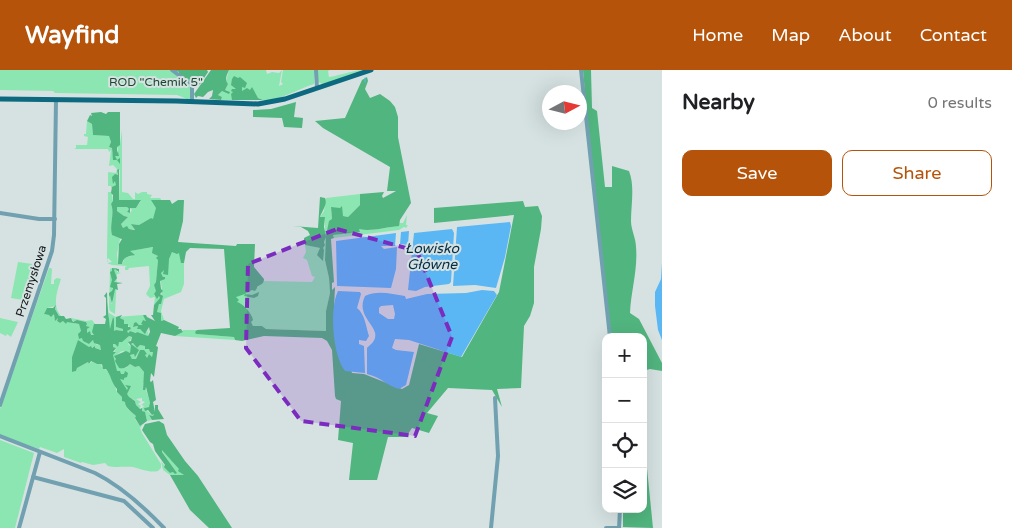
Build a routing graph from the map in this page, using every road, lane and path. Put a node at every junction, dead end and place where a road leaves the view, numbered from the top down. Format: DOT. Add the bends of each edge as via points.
graph roads {
  1 [pos="172,70"];
  2 [pos="316,70"];
  3 [pos="371,70"];
  4 [pos="581,70"];
  5 [pos="317,88"];
  6 [pos="0,99"];
  7 [pos="56,100"];
  8 [pos="192,101"];
  9 [pos="0,213"];
  10 [pos="55,219"];
  11 [pos="610,333"];
  12 [pos="495,398"];
  13 [pos="0,405"];
  14 [pos="0,436"];
  15 [pos="40,452"];
  16 [pos="33,477"];
  17 [pos="620,513"];
  18 [pos="19,528"];
  19 [pos="153,528"];
  20 [pos="164,528"];
  21 [pos="492,528"];
  22 [pos="606,528"];
  1 -- 8 [label="street" via="192,85"];
  2 -- 5 [label="street"];
  3 -- 5 [label="main road"];
  4 -- 11 [label="street"];
  5 -- 8 [label="main road" via="258,104"];
  6 -- 7 [label="main road"];
  7 -- 8 [label="main road"];
  7 -- 10 [label="street, Przemysłowa"];
  9 -- 10 [label="street"];
  10 -- 13 [label="street, Przemysłowa" via="50,260"];
  12 -- 21 [label="street" via="498,456"];
  14 -- 15 [label="street"];
  15 -- 16 [label="street"];
  15 -- 20 [label="street" via="108,480"];
  16 -- 18 [label="street"];
  16 -- 19 [label="street" via="124,501"];
  17 -- 22 [label="street" via="619,528"];
}
